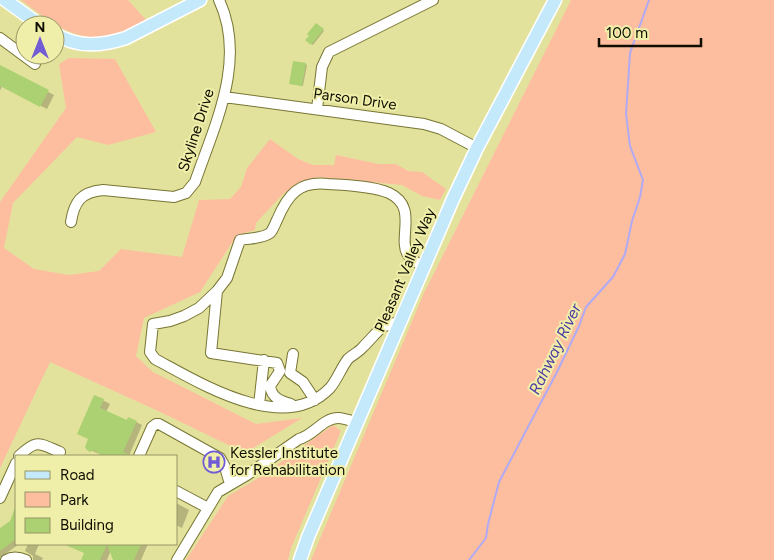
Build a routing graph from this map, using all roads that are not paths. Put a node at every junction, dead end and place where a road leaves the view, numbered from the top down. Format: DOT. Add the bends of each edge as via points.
graph roads {
  1 [pos="5,0"];
  2 [pos="200,0"];
  3 [pos="219,0"];
  4 [pos="433,0"];
  5 [pos="555,0"];
  6 [pos="26,15"];
  7 [pos="0,38"];
  8 [pos="65,40"];
  9 [pos="15,49"];
  10 [pos="224,97"];
  11 [pos="317,109"];
  12 [pos="477,148"];
  13 [pos="71,222"];
  14 [pos="424,267"];
  15 [pos="217,291"];
  16 [pos="399,322"];
  17 [pos="293,354"];
  18 [pos="264,360"];
  19 [pos="315,400"];
  20 [pos="259,405"];
  21 [pos="304,405"];
  22 [pos="358,423"];
  23 [pos="60,452"];
  24 [pos="21,455"];
  25 [pos="138,455"];
  26 [pos="15,465"];
  27 [pos="230,484"];
  28 [pos="178,492"];
  29 [pos="0,498"];
  30 [pos="208,508"];
  31 [pos="6,560"];
  32 [pos="26,560"];
  33 [pos="176,560"];
  34 [pos="300,560"];
  1 -- 6 [label="main road"];
  2 -- 8 [label="main road" via="113,42 101,45"];
  3 -- 10 [label="street, Skyline Drive" via="230,47"];
  4 -- 11 [label="street" via="329,52 322,67"];
  5 -- 12 [label="main road, Pleasant Valley Way"];
  7 -- 9 [label="street"];
  10 -- 11 [label="street, Parson Drive"];
  10 -- 13 [label="street, Skyline Drive" via="195,182 186,193 174,197 92,191 74,207"];
  11 -- 12 [label="street, Parson Drive" via="424,124"];
  12 -- 14 [label="main road, Pleasant Valley Way"];
  14 -- 15 [label="street" via="408,256 405,214 391,194 314,183 294,192 283,205 271,232 240,240 227,278"];
  14 -- 16 [label="main road, Pleasant Valley Way"];
  15 -- 18 [label="street" via="211,353"];
  15 -- 20 [label="street" via="199,308 184,316 152,324 150,352 154,359 225,396"];
  16 -- 19 [label="street" via="382,327 348,359 330,388"];
  16 -- 22 [label="main road, Pleasant Valley Way"];
  17 -- 19 [label="street" via="290,373 303,382"];
  18 -- 20 [label="street"];
  18 -- 21 [label="street" via="280,366 270,386 271,394 289,404"];
  19 -- 21 [label="street"];
  20 -- 21 [label="street"];
  22 -- 27 [label="street" via="343,418 332,419"];
  22 -- 34 [label="main road, Pleasant Valley Way"];
  23 -- 24 [label="street" via="38,443"];
  25 -- 27 [label="street" via="152,427 159,424 220,458"];
  26 -- 29 [label="street"];
  27 -- 30 [label="street" via="218,492"];
  28 -- 30 [label="street"];
  30 -- 33 [label="street"];
  31 -- 32 [label="street" via="20,557"];
}
